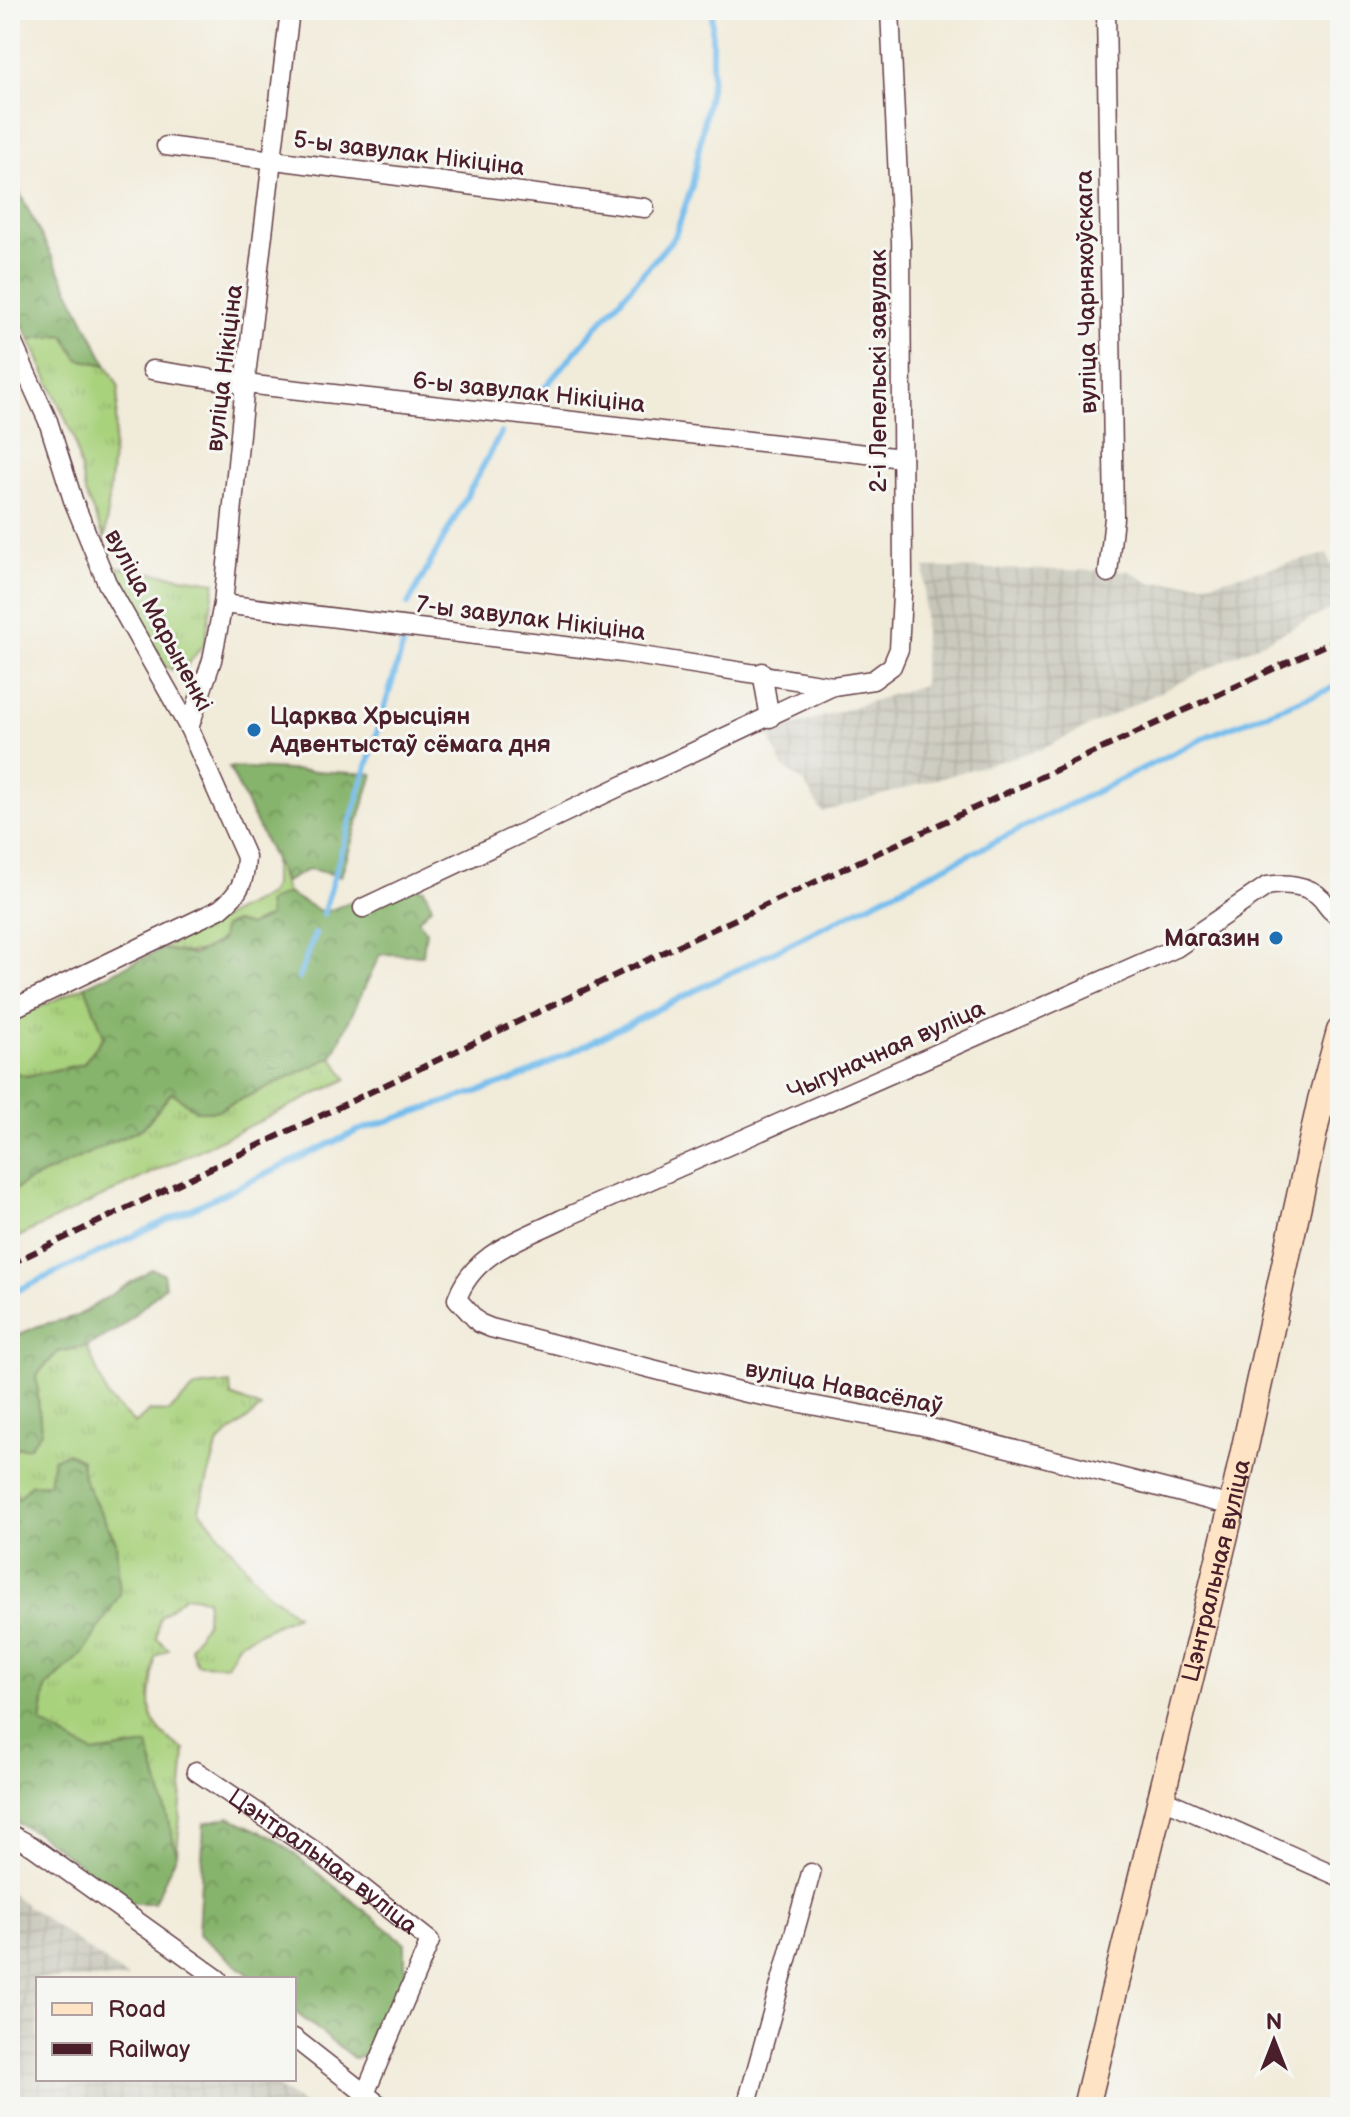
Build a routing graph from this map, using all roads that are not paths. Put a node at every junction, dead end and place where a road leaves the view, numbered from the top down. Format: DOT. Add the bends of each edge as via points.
graph roads {
  1 [pos="290,10"];
  2 [pos="890,10"];
  3 [pos="1106,10"];
  4 [pos="166,146"];
  5 [pos="273,159"];
  6 [pos="645,208"];
  7 [pos="10,337"];
  8 [pos="152,370"];
  9 [pos="245,384"];
  10 [pos="902,458"];
  11 [pos="1108,573"];
  12 [pos="223,604"];
  13 [pos="762,672"];
  14 [pos="833,686"];
  15 [pos="770,718"];
  16 [pos="189,728"];
  17 [pos="363,908"];
  18 [pos="1340,917"];
  19 [pos="10,1010"];
  20 [pos="1340,1031"];
  21 [pos="1330,1106"];
  22 [pos="457,1299"];
  23 [pos="1232,1506"];
  24 [pos="196,1771"];
  25 [pos="1163,1799"];
  26 [pos="10,1834"];
  27 [pos="811,1873"];
  28 [pos="1340,1877"];
  29 [pos="215,1977"];
  30 [pos="296,2040"];
  31 [pos="365,2094"];
  32 [pos="382,2107"];
  33 [pos="746,2107"];
  34 [pos="1086,2107"];
  1 -- 5 [label="street, вуліца Нікіціна"];
  2 -- 10 [label="street, 2-і Лепельскі завулак" via="901,242"];
  3 -- 11 [label="street, вуліца Чарняхоўскага" via="1114,518"];
  4 -- 5 [label="street, 5-ы завулак Нікіціна"];
  5 -- 6 [label="street, 5-ы завулак Нікіціна"];
  5 -- 9 [label="street, вуліца Нікіціна"];
  7 -- 16 [label="street, вуліца Марыненкі" via="48,421 107,583"];
  8 -- 9 [label="street, 6-ы завулак Нікіціна"];
  9 -- 10 [label="street, 6-ы завулак Нікіціна"];
  9 -- 12 [label="street, вуліца Нікіціна"];
  10 -- 14 [label="street, 2-і Лепельскі завулак" via="899,649 892,666 873,680"];
  12 -- 13 [label="street, 7-ы завулак Нікіціна"];
  12 -- 16 [label="street, вуліца Нікіціна" via="212,660"];
  13 -- 14 [label="street, 7-ы завулак Нікіціна"];
  13 -- 15 [label="street"];
  14 -- 15 [label="street"];
  15 -- 17 [label="street"];
  16 -- 19 [label="street, вуліца Марыненкі" via="246,857 245,880 236,896 220,909"];
  18 -- 22 [label="street, Чыгуначная вуліца" via="1313,891 1283,883 1267,886 1176,948 550,1225 477,1263"];
  20 -- 21 [label="street, Цэнтральная вуліца"];
  21 -- 23 [label="street, Цэнтральная вуліца"];
  22 -- 23 [label="street, вуліца Навасёлаў" via="491,1328 747,1393 923,1426"];
  23 -- 25 [label="street, Цэнтральная вуліца"];
  24 -- 31 [label="street, Цэнтральная вуліца" via="322,1856 430,1941"];
  25 -- 28 [label="street"];
  25 -- 34 [label="street, Цэнтральная вуліца"];
  26 -- 29 [label="street"];
  27 -- 33 [label="street"];
  30 -- 31 [label="street"];
  31 -- 32 [label="street"];
}
